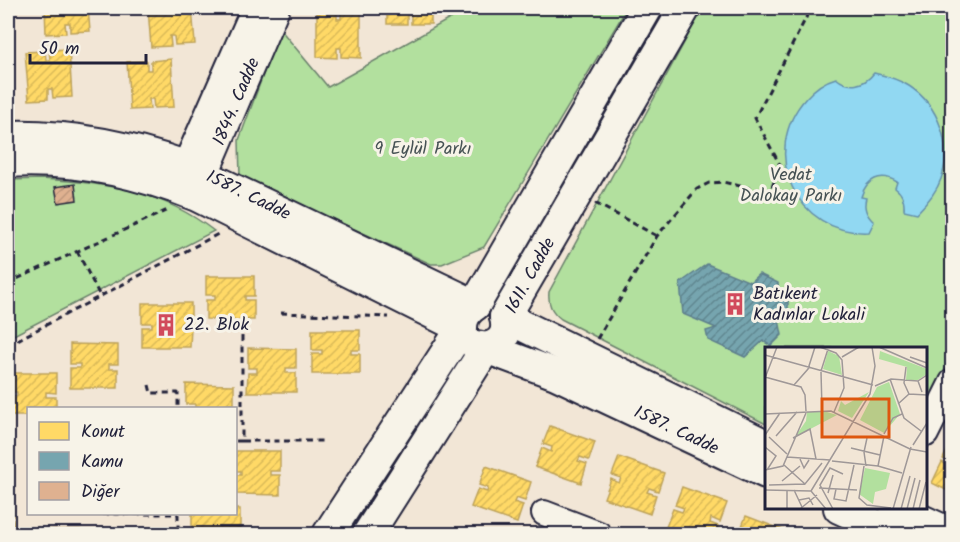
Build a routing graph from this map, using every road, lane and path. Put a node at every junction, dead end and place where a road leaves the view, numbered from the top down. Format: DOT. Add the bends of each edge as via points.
graph roads {
  1 [pos="254,8"];
  2 [pos="277,8"];
  3 [pos="647,8"];
  4 [pos="685,8"];
  5 [pos="806,8"];
  6 [pos="811,8"];
  7 [pos="808,15"];
  8 [pos="8,138"];
  9 [pos="191,181"];
  10 [pos="577,194"];
  11 [pos="246,220"];
  12 [pos="657,236"];
  13 [pos="77,251"];
  14 [pos="8,283"];
  15 [pos="100,296"];
  16 [pos="281,313"];
  17 [pos="391,317"];
  18 [pos="468,317"];
  19 [pos="505,317"];
  20 [pos="242,336"];
  21 [pos="8,345"];
  22 [pos="486,348"];
  23 [pos="586,357"];
  24 [pos="952,382"];
  25 [pos="149,385"];
  26 [pos="178,407"];
  27 [pos="242,415"];
  28 [pos="248,415"];
  29 [pos="927,432"];
  30 [pos="237,441"];
  31 [pos="242,441"];
  32 [pos="324,441"];
  33 [pos="765,445"];
  34 [pos="765,473"];
  35 [pos="844,509"];
  36 [pos="544,513"];
  37 [pos="178,515"];
  38 [pos="892,527"];
  39 [pos="97,532"];
  40 [pos="130,534"];
  41 [pos="178,534"];
  42 [pos="328,534"];
  43 [pos="368,534"];
  44 [pos="599,534"];
  45 [pos="952,534"];
  1 -- 9 [label="street, 1844. Cadde"];
  2 -- 9 [label="street, 1844. Cadde"];
  3 -- 18 [label="main road, 1611. Cadde"];
  4 -- 10 [label="main road, 1611. Cadde"];
  5 -- 7 [label="path"];
  6 -- 7 [label="path"];
  7 -- 12 [label="path" via="755,118 780,165 770,193 723,182 709,183 697,189"];
  8 -- 9 [label="main road, 1587. Cadde" via="49,136 140,152"];
  9 -- 11 [label="main road, 1587. Cadde"];
  9 -- 13 [label="path"];
  9 -- 18 [label="main road, 1587. Cadde"];
  10 -- 12 [label="path"];
  10 -- 19 [label="main road, 1611. Cadde"];
  11 -- 15 [label="path"];
  11 -- 18 [label="main road, 1587. Cadde"];
  12 -- 23 [label="path"];
  13 -- 14 [label="path"];
  13 -- 15 [label="path"];
  15 -- 21 [label="path"];
  16 -- 17 [label="path"];
  18 -- 19 [label="main road" via="482,303 496,306"];
  18 -- 22 [label="main road" via="464,335 474,345"];
  18 -- 42 [label="main road, 1611. Cadde"];
  19 -- 22 [label="main road, 1611. Cadde" via="504,337"];
  19 -- 23 [label="main road, 1587. Cadde"];
  20 -- 27 [label="path"];
  22 -- 34 [label="main road, 1587. Cadde" via="556,374"];
  22 -- 43 [label="main road, 1611. Cadde"];
  23 -- 33 [label="main road, 1587. Cadde"];
  24 -- 29 [label="street"];
  25 -- 26 [label="path" via="152,393 178,393"];
  27 -- 28 [label="path"];
  27 -- 31 [label="path"];
  30 -- 31 [label="path"];
  31 -- 32 [label="path"];
  35 -- 38 [label="main road"];
  36 -- 44 [label="street"];
  37 -- 41 [label="path"];
  38 -- 45 [label="main road"];
  39 -- 40 [label="path"];
  40 -- 41 [label="path"];
}
